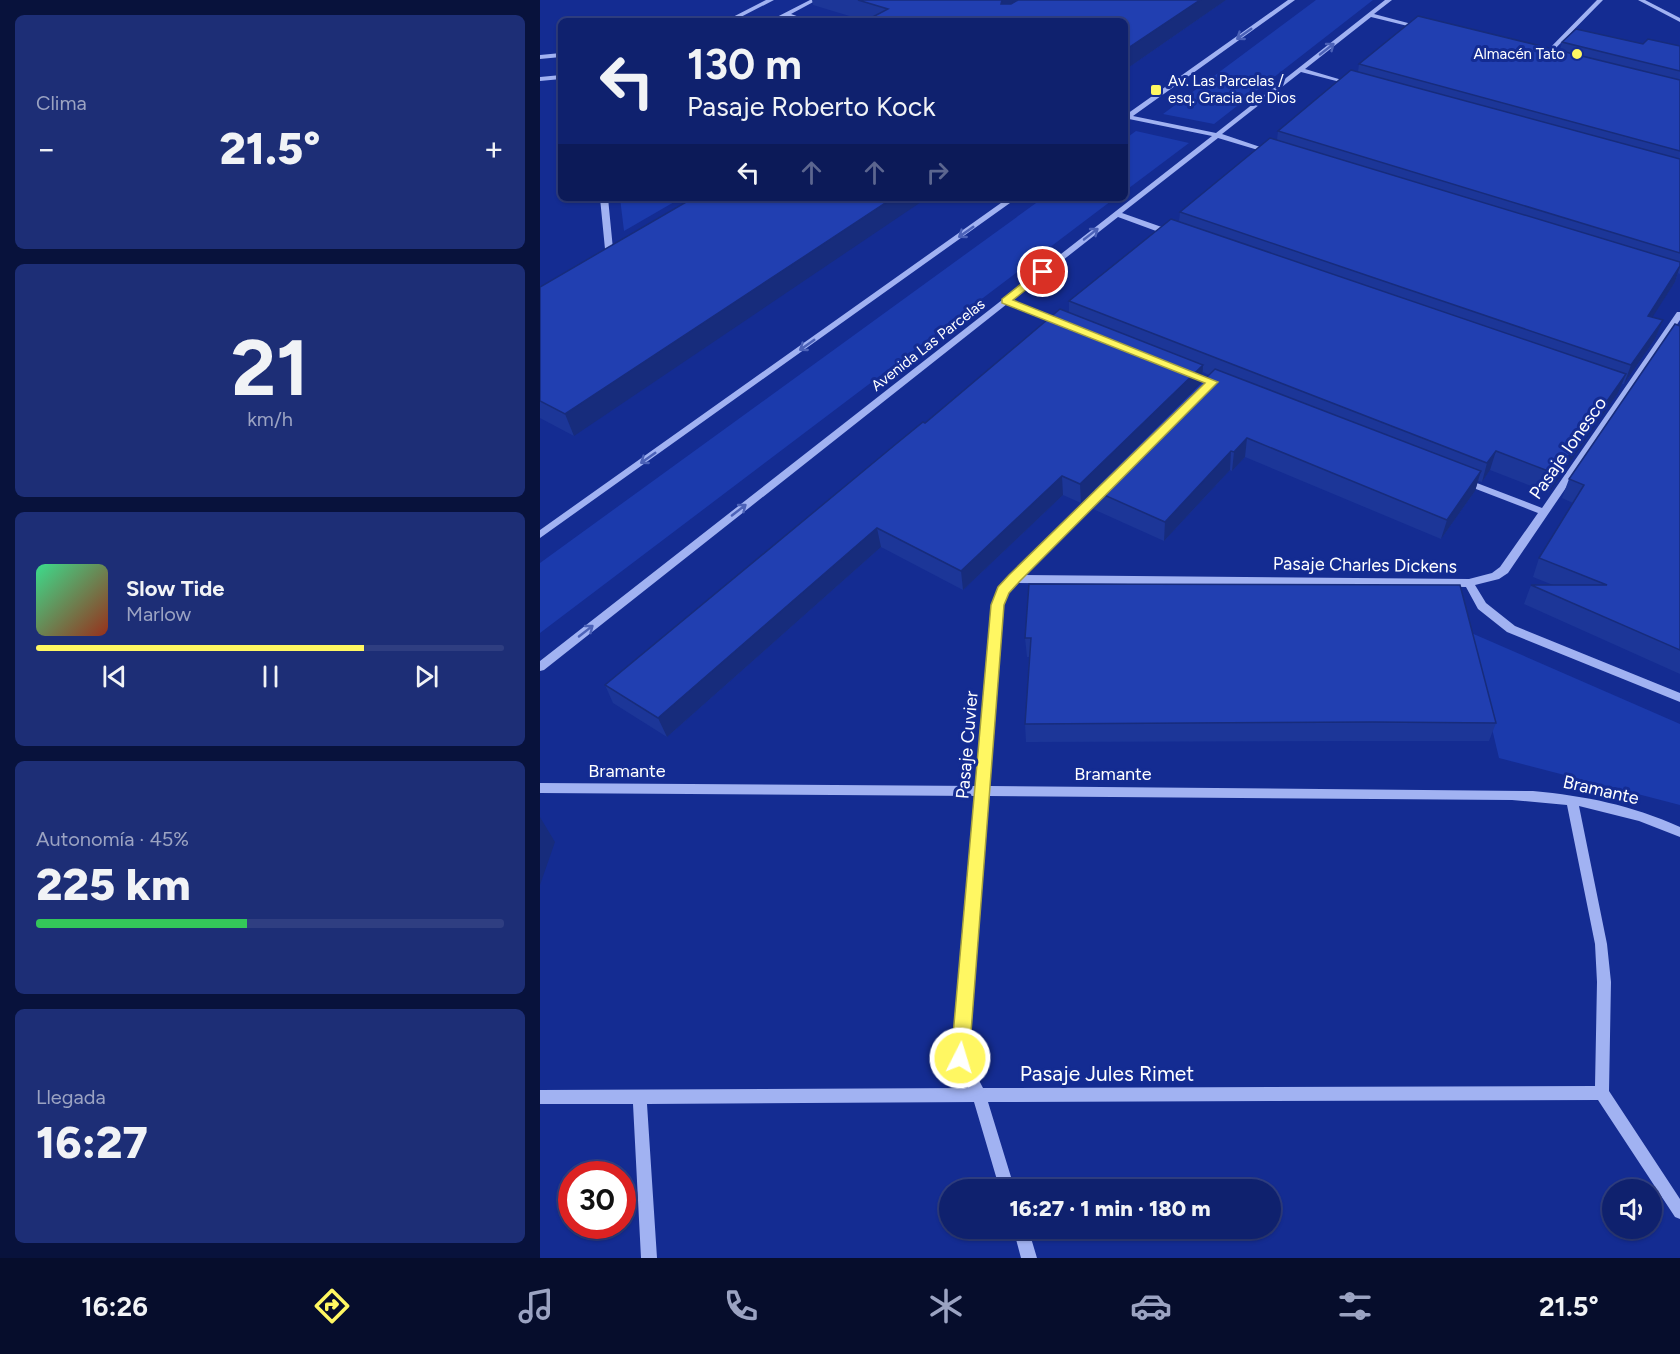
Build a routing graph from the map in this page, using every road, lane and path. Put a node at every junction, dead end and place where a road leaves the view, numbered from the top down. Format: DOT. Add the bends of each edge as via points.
graph roads {
  1 [pos="771,0"];
  2 [pos="814,0"];
  3 [pos="1292,0"];
  4 [pos="1389,0"];
  5 [pos="1600,0"];
  6 [pos="1641,0"];
  7 [pos="785,14"];
  8 [pos="1370,15"];
  9 [pos="734,18"];
  10 [pos="778,18"];
  11 [pos="798,18"];
  12 [pos="1680,20"];
  13 [pos="1430,30"];
  14 [pos="558,55"];
  15 [pos="1531,56"];
  16 [pos="540,57"];
  17 [pos="1542,59"];
  18 [pos="1554,62"];
  19 [pos="1300,70"];
  20 [pos="558,76"];
  21 [pos="540,79"];
  22 [pos="1355,85"];
  23 [pos="1128,116"];
  24 [pos="1128,117"];
  25 [pos="1217,135"];
  26 [pos="1282,155"];
  27 [pos="604,201"];
  28 [pos="1009,201"];
  29 [pos="1117,214"];
  30 [pos="1183,237"];
  31 [pos="619,244"];
  32 [pos="609,249"];
  33 [pos="599,255"];
  34 [pos="1006,301"];
  35 [pos="1680,314"];
  36 [pos="1071,327"];
  37 [pos="1616,387"];
  38 [pos="1627,391"];
  39 [pos="1455,478"];
  40 [pos="1113,480"];
  41 [pos="1544,512"];
  42 [pos="540,535"];
  43 [pos="1014,579"];
  44 [pos="1469,583"];
  45 [pos="540,667"];
  46 [pos="1680,698"];
  47 [pos="540,788"];
  48 [pos="982,791"];
  49 [pos="1572,799"];
  50 [pos="1680,831"];
  51 [pos="1602,1093"];
  52 [pos="978,1094"];
  53 [pos="540,1097"];
  54 [pos="640,1098"];
  55 [pos="1005,1179"];
  56 [pos="1680,1212"];
  57 [pos="1023,1239"];
  58 [pos="649,1258"];
  59 [pos="1029,1258"];
  1 -- 9 [label="street"];
  2 -- 7 [label="street"];
  3 -- 23 [label="street, one-way"];
  4 -- 8 [label="street, Avenida Las Parcelas"];
  5 -- 17 [label="street"];
  6 -- 12 [label="street"];
  7 -- 10 [label="street"];
  7 -- 11 [label="street"];
  8 -- 13 [label="street"];
  19 -- 8 [label="street, Avenida Las Parcelas, one-way"];
  14 -- 16 [label="street"];
  15 -- 17 [label="street"];
  17 -- 18 [label="street"];
  19 -- 22 [label="street"];
  19 -- 25 [label="street, Avenida Las Parcelas"];
  20 -- 21 [label="street"];
  24 -- 25 [label="street"];
  25 -- 26 [label="street"];
  25 -- 29 [label="street, Avenida Las Parcelas"];
  27 -- 32 [label="street"];
  28 -- 42 [label="street, one-way"];
  29 -- 30 [label="street"];
  34 -- 29 [label="street, Avenida Las Parcelas, one-way"];
  31 -- 32 [label="street"];
  32 -- 33 [label="street"];
  34 -- 36 [label="street"];
  45 -- 34 [label="street, Avenida Las Parcelas, one-way"];
  35 -- 38 [label="street, Pasaje Ionesco"];
  37 -- 38 [label="street"];
  38 -- 41 [label="street, Pasaje Ionesco"];
  39 -- 41 [label="street"];
  40 -- 43 [label="street, Pasaje Cuvier"];
  41 -- 44 [label="street, Pasaje Ionesco" via="1504,570"];
  43 -- 44 [label="street, Pasaje Charles Dickens"];
  43 -- 48 [label="street, Pasaje Cuvier" via="1003,591 998,605"];
  44 -- 46 [label="street, Pasaje Charles Dickens" via="1482,606 1511,629"];
  47 -- 48 [label="street, Bramante"];
  48 -- 49 [label="street, Bramante" via="1512,795"];
  48 -- 52 [label="street, Pasaje Cuvier" via="960,1058"];
  49 -- 50 [label="street, Bramante"];
  49 -- 51 [label="street" via="1601,944"];
  51 -- 52 [label="street, Pasaje Jules Rimet"];
  51 -- 56 [label="street"];
  52 -- 54 [label="street, Pasaje Jules Rimet"];
  52 -- 55 [label="street, Pasaje Cuvier"];
  53 -- 54 [label="street, Pasaje Jules Rimet"];
  54 -- 58 [label="street"];
  57 -- 59 [label="street"];
}
